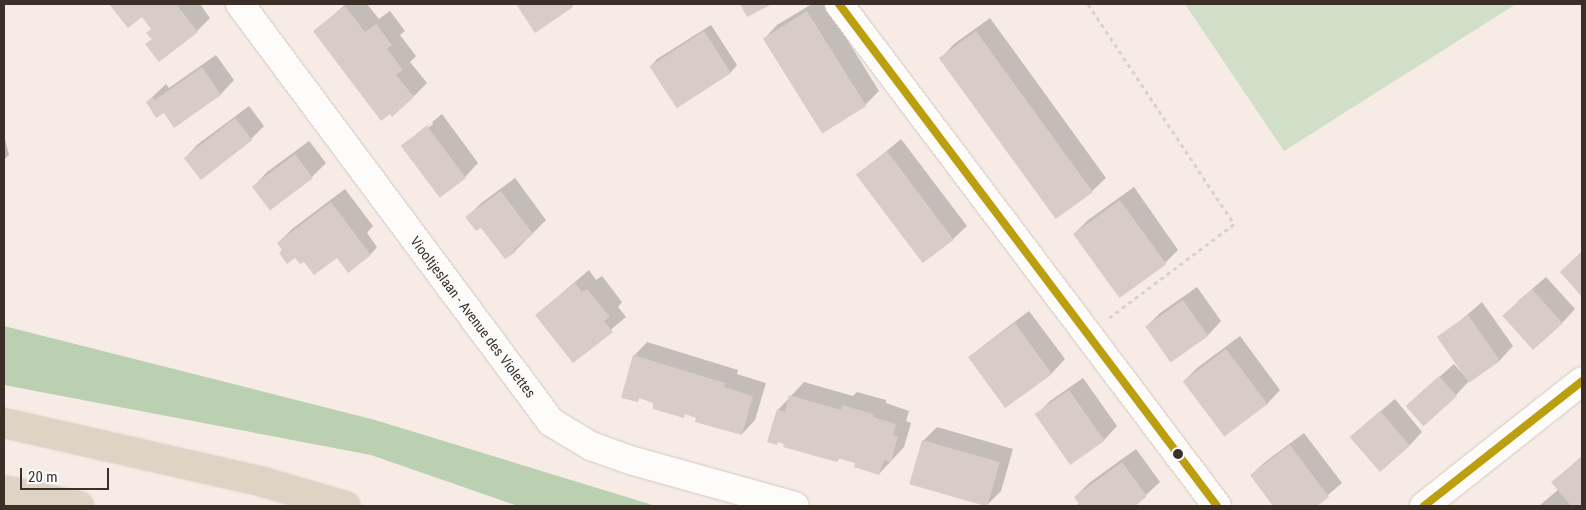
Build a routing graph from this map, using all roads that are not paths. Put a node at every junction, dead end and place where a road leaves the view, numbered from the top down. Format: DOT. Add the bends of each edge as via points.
graph roads {
  1 [pos="240,4"];
  2 [pos="840,4"];
  3 [pos="1582,381"];
  4 [pos="4,423"];
  5 [pos="4,490"];
  6 [pos="79,506"];
  7 [pos="346,506"];
  8 [pos="795,506"];
  9 [pos="1217,506"];
  10 [pos="1424,506"];
  1 -- 8 [label="street, Viooltjeslaan - Avenue des Violettes" via="551,422 591,446 630,460"];
  2 -- 9 [label="street"];
  3 -- 10 [label="street"];
  4 -- 7 [label="highway" via="263,482"];
  5 -- 6 [label="highway"];
}
